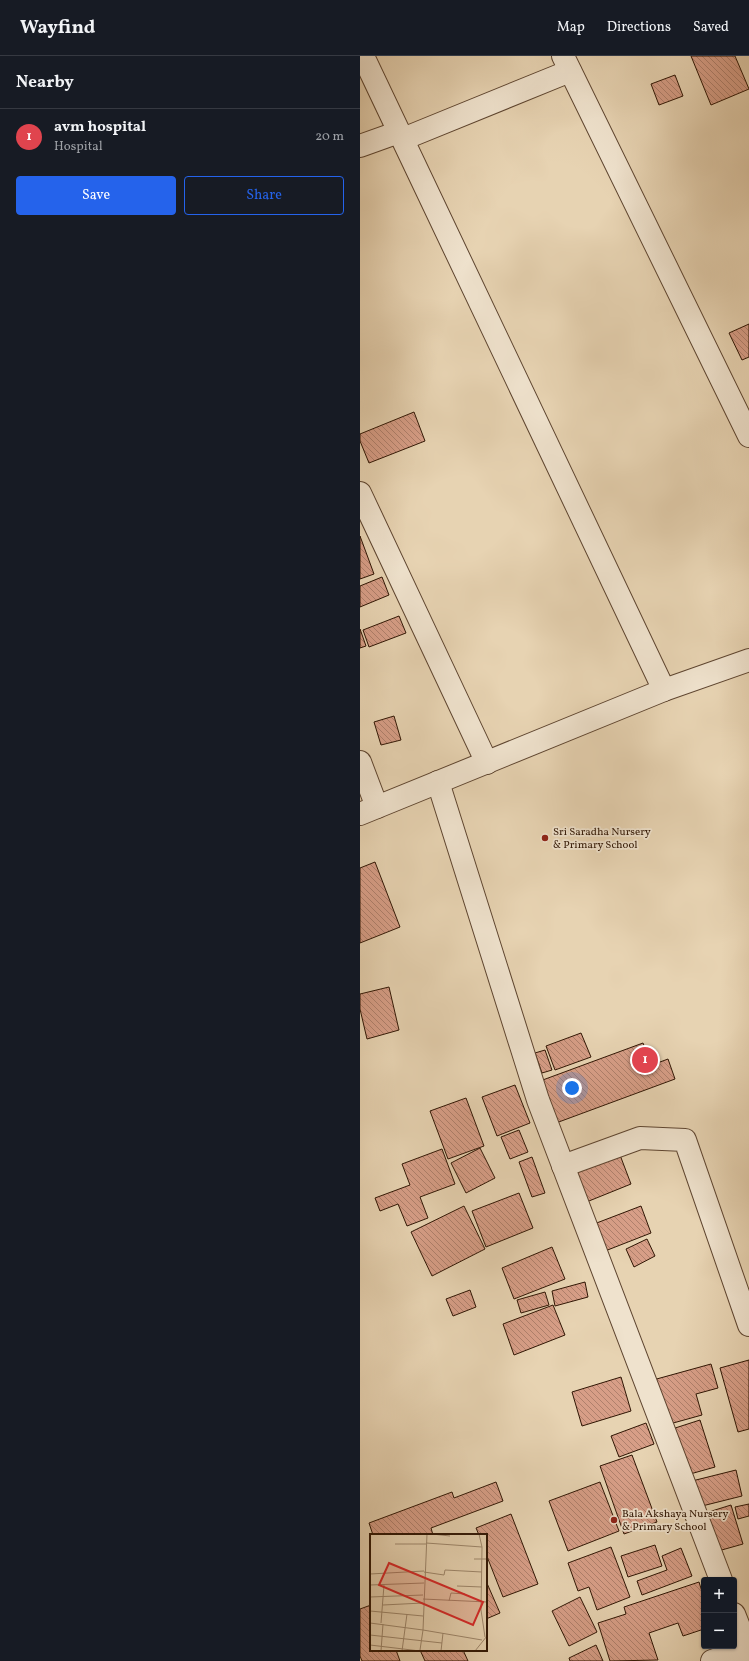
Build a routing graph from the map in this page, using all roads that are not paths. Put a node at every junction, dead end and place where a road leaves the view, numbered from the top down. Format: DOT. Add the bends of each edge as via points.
graph roads {
  1 [pos="363,56"];
  2 [pos="567,63"];
  3 [pos="401,136"];
  4 [pos="360,146"];
  5 [pos="749,436"];
  6 [pos="360,493"];
  7 [pos="749,660"];
  8 [pos="664,690"];
  9 [pos="360,762"];
  10 [pos="487,763"];
  11 [pos="438,782"];
  12 [pos="369,811"];
  13 [pos="563,1166"];
  14 [pos="749,1325"];
  15 [pos="720,1577"];
  16 [pos="737,1622"];
  17 [pos="748,1650"];
  18 [pos="712,1661"];
  1 -- 3 [label="street"];
  2 -- 3 [label="street"];
  2 -- 5 [label="street"];
  3 -- 4 [label="street"];
  3 -- 8 [label="street"];
  6 -- 10 [label="street"];
  7 -- 8 [label="street"];
  8 -- 10 [label="street"];
  9 -- 12 [label="street"];
  10 -- 11 [label="street"];
  11 -- 12 [label="street"];
  11 -- 13 [label="street" via="538,1100"];
  13 -- 14 [label="street" via="640,1138 685,1140"];
  13 -- 15 [label="street"];
  16 -- 17 [label="street"];
  17 -- 18 [label="street"];
}
